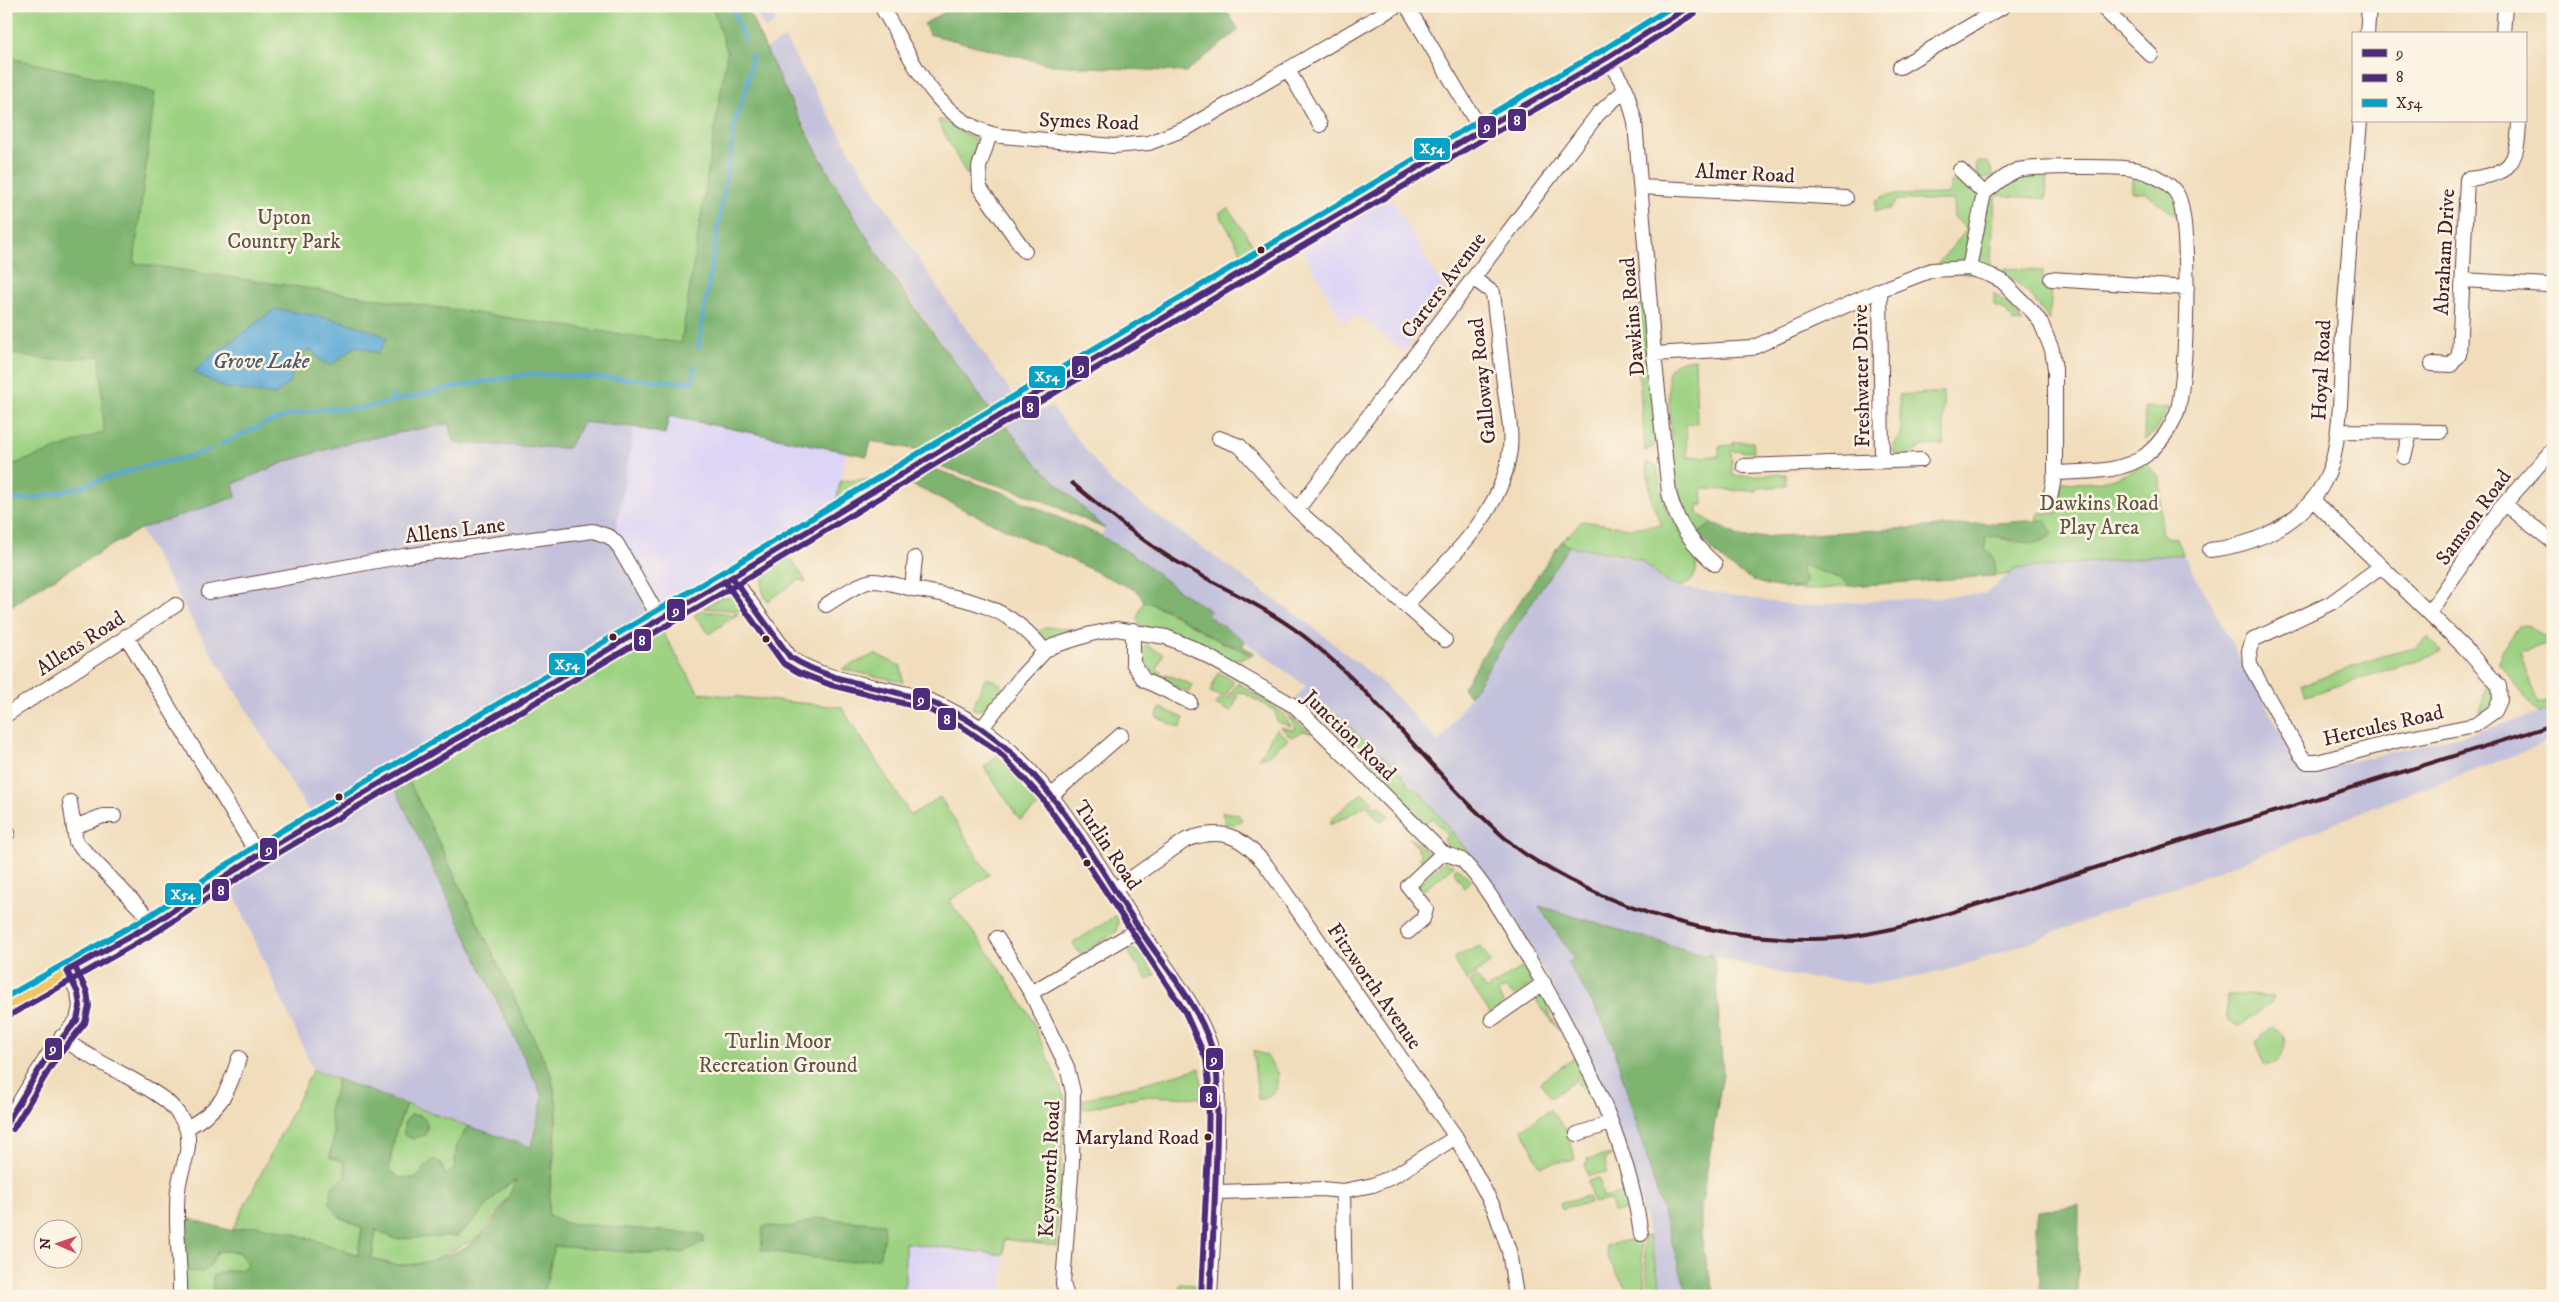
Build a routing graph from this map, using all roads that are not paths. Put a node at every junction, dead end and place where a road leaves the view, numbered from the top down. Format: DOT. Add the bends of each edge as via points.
graph roads {
  1 [pos="881,6"];
  2 [pos="1396,6"];
  3 [pos="1407,6"];
  4 [pos="1690,6"];
  5 [pos="2004,6"];
  6 [pos="2101,6"];
  7 [pos="2369,6"];
  8 [pos="2505,6"];
  9 [pos="2367,32"];
  10 [pos="2503,32"];
  11 [pos="2151,54"];
  12 [pos="1607,58"];
  13 [pos="1900,67"];
  14 [pos="1288,70"];
  15 [pos="1626,89"];
  16 [pos="2360,122"];
  17 [pos="2519,122"];
  18 [pos="1320,125"];
  19 [pos="1481,130"];
  20 [pos="990,134"];
  21 [pos="1960,170"];
  22 [pos="1641,187"];
  23 [pos="1984,193"];
  24 [pos="1846,198"];
  25 [pos="1025,251"];
  26 [pos="1969,268"];
  27 [pos="1473,278"];
  28 [pos="2051,279"];
  29 [pos="2463,280"];
  30 [pos="2187,288"];
  31 [pos="2553,289"];
  32 [pos="1880,290"];
  33 [pos="1654,354"];
  34 [pos="2432,364"];
  35 [pos="2338,431"];
  36 [pos="2440,432"];
  37 [pos="2410,433"];
  38 [pos="1219,438"];
  39 [pos="2553,449"];
  40 [pos="2404,457"];
  41 [pos="1882,460"];
  42 [pos="1922,460"];
  43 [pos="1744,466"];
  44 [pos="2055,473"];
  45 [pos="2313,500"];
  46 [pos="2049,504"];
  47 [pos="2504,504"];
  48 [pos="1297,510"];
  49 [pos="2553,542"];
  50 [pos="2210,550"];
  51 [pos="915,558"];
  52 [pos="1714,564"];
  53 [pos="2380,567"];
  54 [pos="732,577"];
  55 [pos="912,589"];
  56 [pos="209,592"];
  57 [pos="176,605"];
  58 [pos="826,605"];
  59 [pos="1406,606"];
  60 [pos="2429,613"];
  61 [pos="660,620"];
  62 [pos="1133,630"];
  63 [pos="126,636"];
  64 [pos="1445,640"];
  65 [pos="1045,650"];
  66 [pos="1190,702"];
  67 [pos="6,714"];
  68 [pos="982,728"];
  69 [pos="1121,735"];
  70 [pos="1051,796"];
  71 [pos="70,802"];
  72 [pos="114,816"];
  73 [pos="74,826"];
  74 [pos="1444,853"];
  75 [pos="258,856"];
  76 [pos="1114,890"];
  77 [pos="154,923"];
  78 [pos="1139,929"];
  79 [pos="1408,932"];
  80 [pos="997,938"];
  81 [pos="67,971"];
  82 [pos="1544,983"];
  83 [pos="1031,993"];
  84 [pos="6,1007"];
  85 [pos="1492,1019"];
  86 [pos="61,1037"];
  87 [pos="239,1058"];
  88 [pos="1611,1123"];
  89 [pos="6,1124"];
  90 [pos="187,1128"];
  91 [pos="1577,1134"];
  92 [pos="1456,1137"];
  93 [pos="1343,1191"];
  94 [pos="1216,1192"];
  95 [pos="1641,1234"];
  96 [pos="180,1296"];
  97 [pos="1067,1296"];
  98 [pos="1210,1296"];
  99 [pos="1345,1296"];
  100 [pos="1516,1296"];
  1 -- 20 [label="street, Symes Road" via="936,98 960,119"];
  2 -- 14 [label="street, Symes Road"];
  3 -- 19 [label="street"];
  4 -- 12 [label="main road"];
  5 -- 13 [label="street"];
  6 -- 11 [label="street"];
  7 -- 9 [label="street"];
  8 -- 10 [label="street"];
  12 -- 15 [label="street, Dawkins Road"];
  12 -- 19 [label="main road"];
  14 -- 18 [label="street"];
  14 -- 20 [label="street, Symes Road" via="1187,128 1149,143 1114,146"];
  15 -- 22 [label="street, Dawkins Road" via="1635,122"];
  15 -- 27 [label="street, Carters Avenue" via="1598,114"];
  16 -- 35 [label="street, Hoyal Road"];
  17 -- 29 [label="street, Abraham Drive" via="2518,148 2510,165 2490,177 2467,180"];
  19 -- 54 [label="main road"];
  20 -- 25 [label="street" via="979,168 980,188"];
  21 -- 23 [label="street"];
  22 -- 24 [label="street, Almer Road"];
  22 -- 33 [label="street, Dawkins Road"];
  23 -- 26 [label="street"];
  23 -- 30 [label="street" via="2016,170 2132,169 2159,178 2177,194 2185,223"];
  26 -- 32 [label="street, Freshwater Drive" via="1932,270"];
  26 -- 44 [label="street, Freshwater Drive" via="2002,281 2033,312 2048,337 2055,369"];
  27 -- 48 [label="street, Carters Avenue"];
  27 -- 59 [label="street, Galloway Road" via="1493,293 1510,430 1510,456 1486,512"];
  28 -- 30 [label="street"];
  29 -- 31 [label="street" via="2547,284"];
  29 -- 34 [label="street, Abraham Drive" via="2459,355 2451,365"];
  30 -- 44 [label="street" via="2181,390 2177,412 2162,438 2146,454 2122,468"];
  32 -- 33 [label="street, Freshwater Drive" via="1752,348"];
  32 -- 41 [label="street, Freshwater Drive"];
  33 -- 52 [label="street, Dawkins Road" via="1672,504 1691,541"];
  35 -- 37 [label="street"];
  35 -- 45 [label="street, Hoyal Road" via="2333,458"];
  36 -- 37 [label="street"];
  37 -- 40 [label="street"];
  38 -- 48 [label="street" via="1240,446"];
  39 -- 47 [label="street, Samson Road"];
  41 -- 42 [label="street, Freshwater Drive"];
  41 -- 43 [label="street, Freshwater Drive"];
  44 -- 46 [label="street, Freshwater Drive"];
  45 -- 50 [label="street, Hoyal Road" via="2288,522 2259,540"];
  45 -- 53 [label="street, Hercules Road"];
  47 -- 49 [label="street"];
  47 -- 60 [label="street, Samson Road"];
  48 -- 59 [label="street"];
  51 -- 55 [label="street"];
  53 -- 60 [label="street, Hercules Road"];
  53 -- 60 [label="street, Hercules Road" via="2331,603 2253,640 2249,651 2250,665 2307,762 2475,725 2495,711 2500,700 2499,686"];
  54 -- 61 [label="main road"];
  54 -- 68 [label="street, Turlin Road" via="798,664 815,672 918,697 948,708"];
  55 -- 58 [label="street" via="872,581"];
  55 -- 65 [label="street" via="994,609 1016,621"];
  56 -- 61 [label="street, Allens Lane" via="246,580 593,532 610,537 617,544"];
  57 -- 63 [label="street, Allens Road"];
  59 -- 64 [label="street"];
  61 -- 75 [label="main road"];
  62 -- 65 [label="street, Junction Road" via="1104,630"];
  62 -- 66 [label="street" via="1133,663 1144,680"];
  62 -- 74 [label="street, Junction Road" via="1166,637 1195,649 1296,707"];
  63 -- 67 [label="street, Allens Road"];
  63 -- 75 [label="street"];
  65 -- 68 [label="street, Junction Road"];
  68 -- 70 [label="street, Turlin Road" via="1004,744"];
  69 -- 70 [label="street"];
  70 -- 76 [label="street, Turlin Road"];
  71 -- 73 [label="street"];
  72 -- 73 [label="street" via="103,816"];
  73 -- 77 [label="street" via="76,842"];
  74 -- 79 [label="street" via="1408,886 1426,909 1423,919"];
  74 -- 82 [label="street, Junction Road" via="1463,861 1504,918"];
  75 -- 77 [label="main road"];
  76 -- 78 [label="street, Turlin Road"];
  76 -- 92 [label="street, Fitzworth Avenue" via="1196,836 1224,834 1249,845"];
  77 -- 81 [label="main road"];
  78 -- 83 [label="street"];
  78 -- 94 [label="street, Turlin Road" via="1203,1026 1214,1058 1217,1084"];
  80 -- 83 [label="street, Keysworth Road"];
  81 -- 84 [label="main road"];
  81 -- 86 [label="street" via="78,993 80,1006 77,1020"];
  82 -- 85 [label="street"];
  82 -- 88 [label="street, Junction Road" via="1575,1038"];
  83 -- 97 [label="street, Keysworth Road" via="1067,1067 1073,1092 1064,1284"];
  86 -- 89 [label="street"];
  86 -- 90 [label="street" via="166,1101"];
  87 -- 90 [label="street" via="228,1090 217,1106"];
  88 -- 91 [label="street"];
  88 -- 95 [label="street, Junction Road" via="1637,1202"];
  90 -- 96 [label="street" via="187,1155 178,1190"];
  92 -- 93 [label="street" via="1394,1176"];
  92 -- 100 [label="street, Fitzworth Avenue" via="1494,1208 1509,1251"];
  93 -- 94 [label="street" via="1322,1188"];
  93 -- 99 [label="street"];
  94 -- 98 [label="street, Turlin Road"];
}
